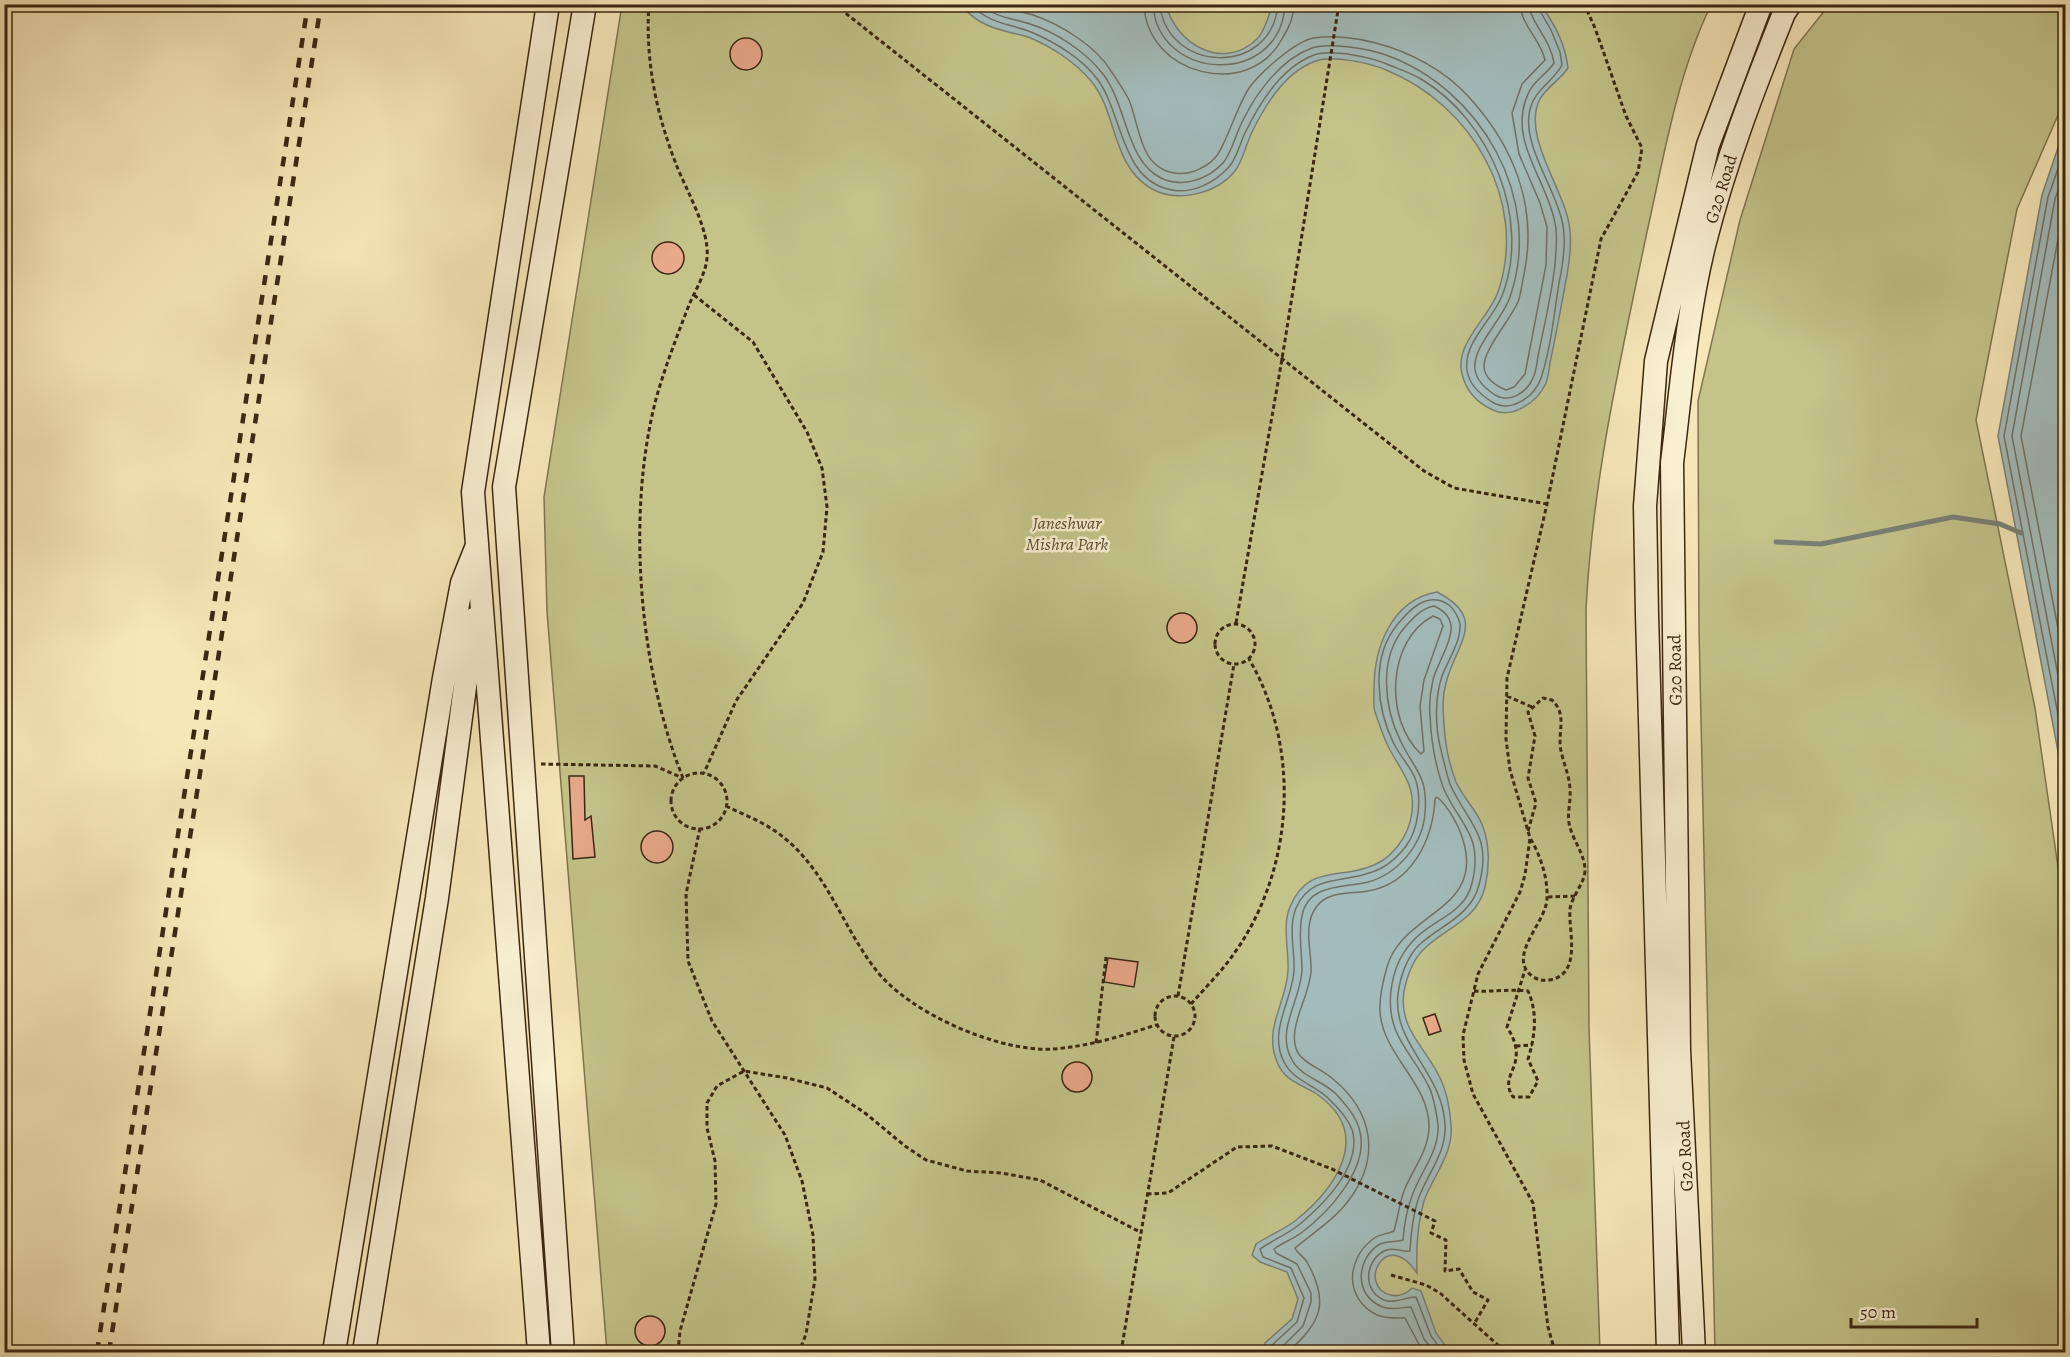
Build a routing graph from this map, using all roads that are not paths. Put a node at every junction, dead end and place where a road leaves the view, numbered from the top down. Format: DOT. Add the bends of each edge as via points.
graph roads {
  1 [pos="548,4"];
  2 [pos="585,4"];
  3 [pos="1761,4"];
  4 [pos="1790,4"];
  5 [pos="1646,506"];
  6 [pos="1673,512"];
  7 [pos="508,538"];
  8 [pos="478,545"];
  9 [pos="511,583"];
  10 [pos="481,589"];
  11 [pos="334,1353"];
  12 [pos="363,1353"];
  13 [pos="539,1353"];
  14 [pos="563,1353"];
  15 [pos="1668,1353"];
  16 [pos="1694,1353"];
  1 -- 8 [label="street" via="473,492"];
  2 -- 7 [label="street" via="504,487"];
  3 -- 5 [label="street, G20 Road" via="1708,145 1656,361"];
  4 -- 6 [label="street, G20 Road" via="1727,164 1705,243 1672,463"];
  5 -- 6 [label="street"];
  5 -- 15 [label="street, G20 Road"];
  6 -- 16 [label="street, G20 Road" via="1679,1050"];
  7 -- 8 [label="street"];
  7 -- 9 [label="street"];
  8 -- 10 [label="street"];
  8 -- 11 [label="street" via="462,583 444,678"];
  9 -- 10 [label="street"];
  9 -- 14 [label="street"];
  10 -- 12 [label="street" via="437,898"];
  10 -- 13 [label="street"];
}
